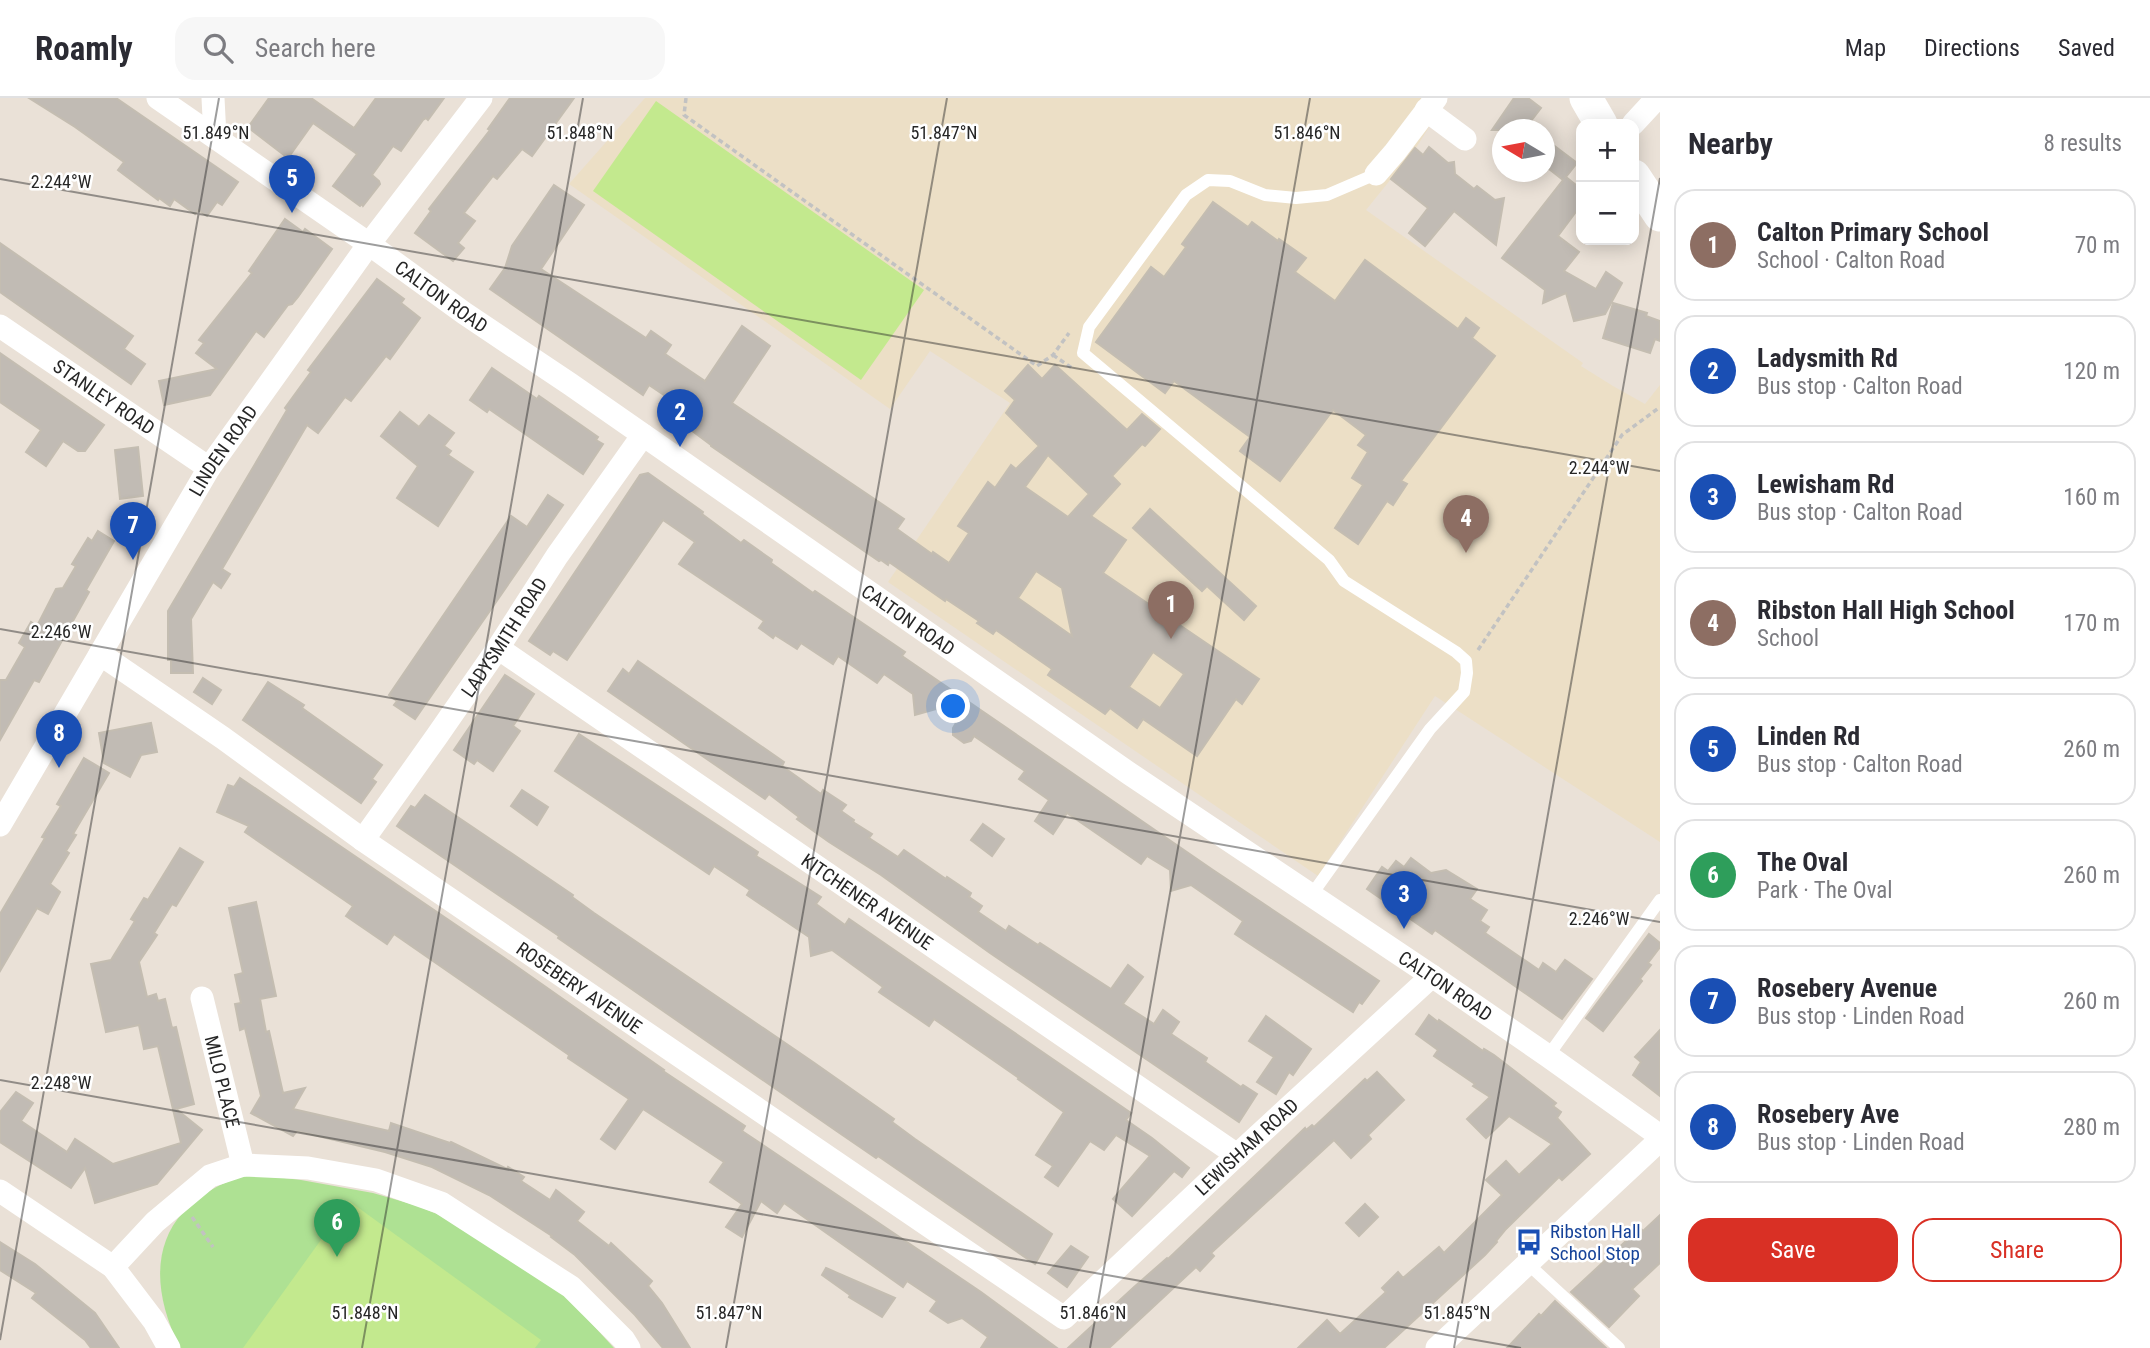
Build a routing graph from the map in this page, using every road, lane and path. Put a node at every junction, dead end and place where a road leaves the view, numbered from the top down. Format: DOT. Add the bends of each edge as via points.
graph roads {
  1 [pos="158,98"];
  2 [pos="213,98"];
  3 [pos="481,98"];
  4 [pos="687,98"];
  5 [pos="1586,98"];
  6 [pos="1657,98"];
  7 [pos="1431,104"];
  8 [pos="1598,119"];
  9 [pos="1638,119"];
  10 [pos="215,137"];
  11 [pos="1465,139"];
  12 [pos="1376,174"];
  13 [pos="1638,182"];
  14 [pos="1660,215"];
  15 [pos="369,244"];
  16 [pos="0,326"];
  17 [pos="1070,332"];
  18 [pos="1660,407"];
  19 [pos="643,435"];
  20 [pos="209,468"];
  21 [pos="498,648"];
  22 [pos="100,654"];
  23 [pos="1466,661"];
  24 [pos="0,825"];
  25 [pos="363,840"];
  26 [pos="1310,897"];
  27 [pos="1660,900"];
  28 [pos="1432,976"];
  29 [pos="202,998"];
  30 [pos="1548,1056"];
  31 [pos="1660,1138"];
  32 [pos="1237,1155"];
  33 [pos="243,1165"];
  34 [pos="0,1191"];
  35 [pos="181,1200"];
  36 [pos="213,1247"];
  37 [pos="1528,1264"];
  38 [pos="113,1267"];
  39 [pos="1064,1318"];
  40 [pos="169,1348"];
  41 [pos="629,1348"];
  42 [pos="1437,1348"];
  43 [pos="1619,1348"];
  1 -- 10 [label="street, CALTON ROAD"];
  2 -- 10 [label="street"];
  3 -- 15 [label="street, LINDEN ROAD"];
  4 -- 17 [label="path" via="684,115 1037,366 1054,355"];
  5 -- 8 [label="main road"];
  6 -- 9 [label="street"];
  7 -- 11 [label="street"];
  7 -- 12 [label="street"];
  10 -- 15 [label="street, CALTON ROAD"];
  12 -- 23 [label="lane" via="1327,195 1296,198 1208,180 1186,195 1096,317 1083,353 1329,559 1344,581"];
  13 -- 14 [label="main road"];
  15 -- 19 [label="street, CALTON ROAD"];
  15 -- 20 [label="street, LINDEN ROAD"];
  16 -- 20 [label="street, STANLEY ROAD"];
  18 -- 23 [label="path" via="1622,435"];
  19 -- 21 [label="street, LADYSMITH ROAD"];
  19 -- 26 [label="street, CALTON ROAD"];
  20 -- 22 [label="street, LINDEN ROAD"];
  21 -- 25 [label="street, LADYSMITH ROAD"];
  21 -- 32 [label="street, KITCHENER AVENUE"];
  22 -- 24 [label="street, LINDEN ROAD"];
  22 -- 25 [label="street, ROSEBERY AVENUE"];
  23 -- 26 [label="lane" via="1464,692 1430,729"];
  25 -- 39 [label="street, ROSEBERY AVENUE"];
  26 -- 28 [label="street, CALTON ROAD"];
  27 -- 30 [label="lane"];
  28 -- 30 [label="street, CALTON ROAD"];
  28 -- 32 [label="street, LEWISHAM ROAD"];
  29 -- 33 [label="street, MILO PLACE"];
  30 -- 31 [label="street, CALTON ROAD"];
  31 -- 37 [label="street"];
  32 -- 39 [label="street, LEWISHAM ROAD"];
  33 -- 35 [label="street" via="210,1176"];
  33 -- 41 [label="street" via="307,1168 376,1180 442,1203 571,1287"];
  34 -- 38 [label="street"];
  35 -- 36 [label="path"];
  35 -- 38 [label="street"];
  37 -- 42 [label="street"];
  37 -- 43 [label="lane"];
  38 -- 40 [label="street"];
}
